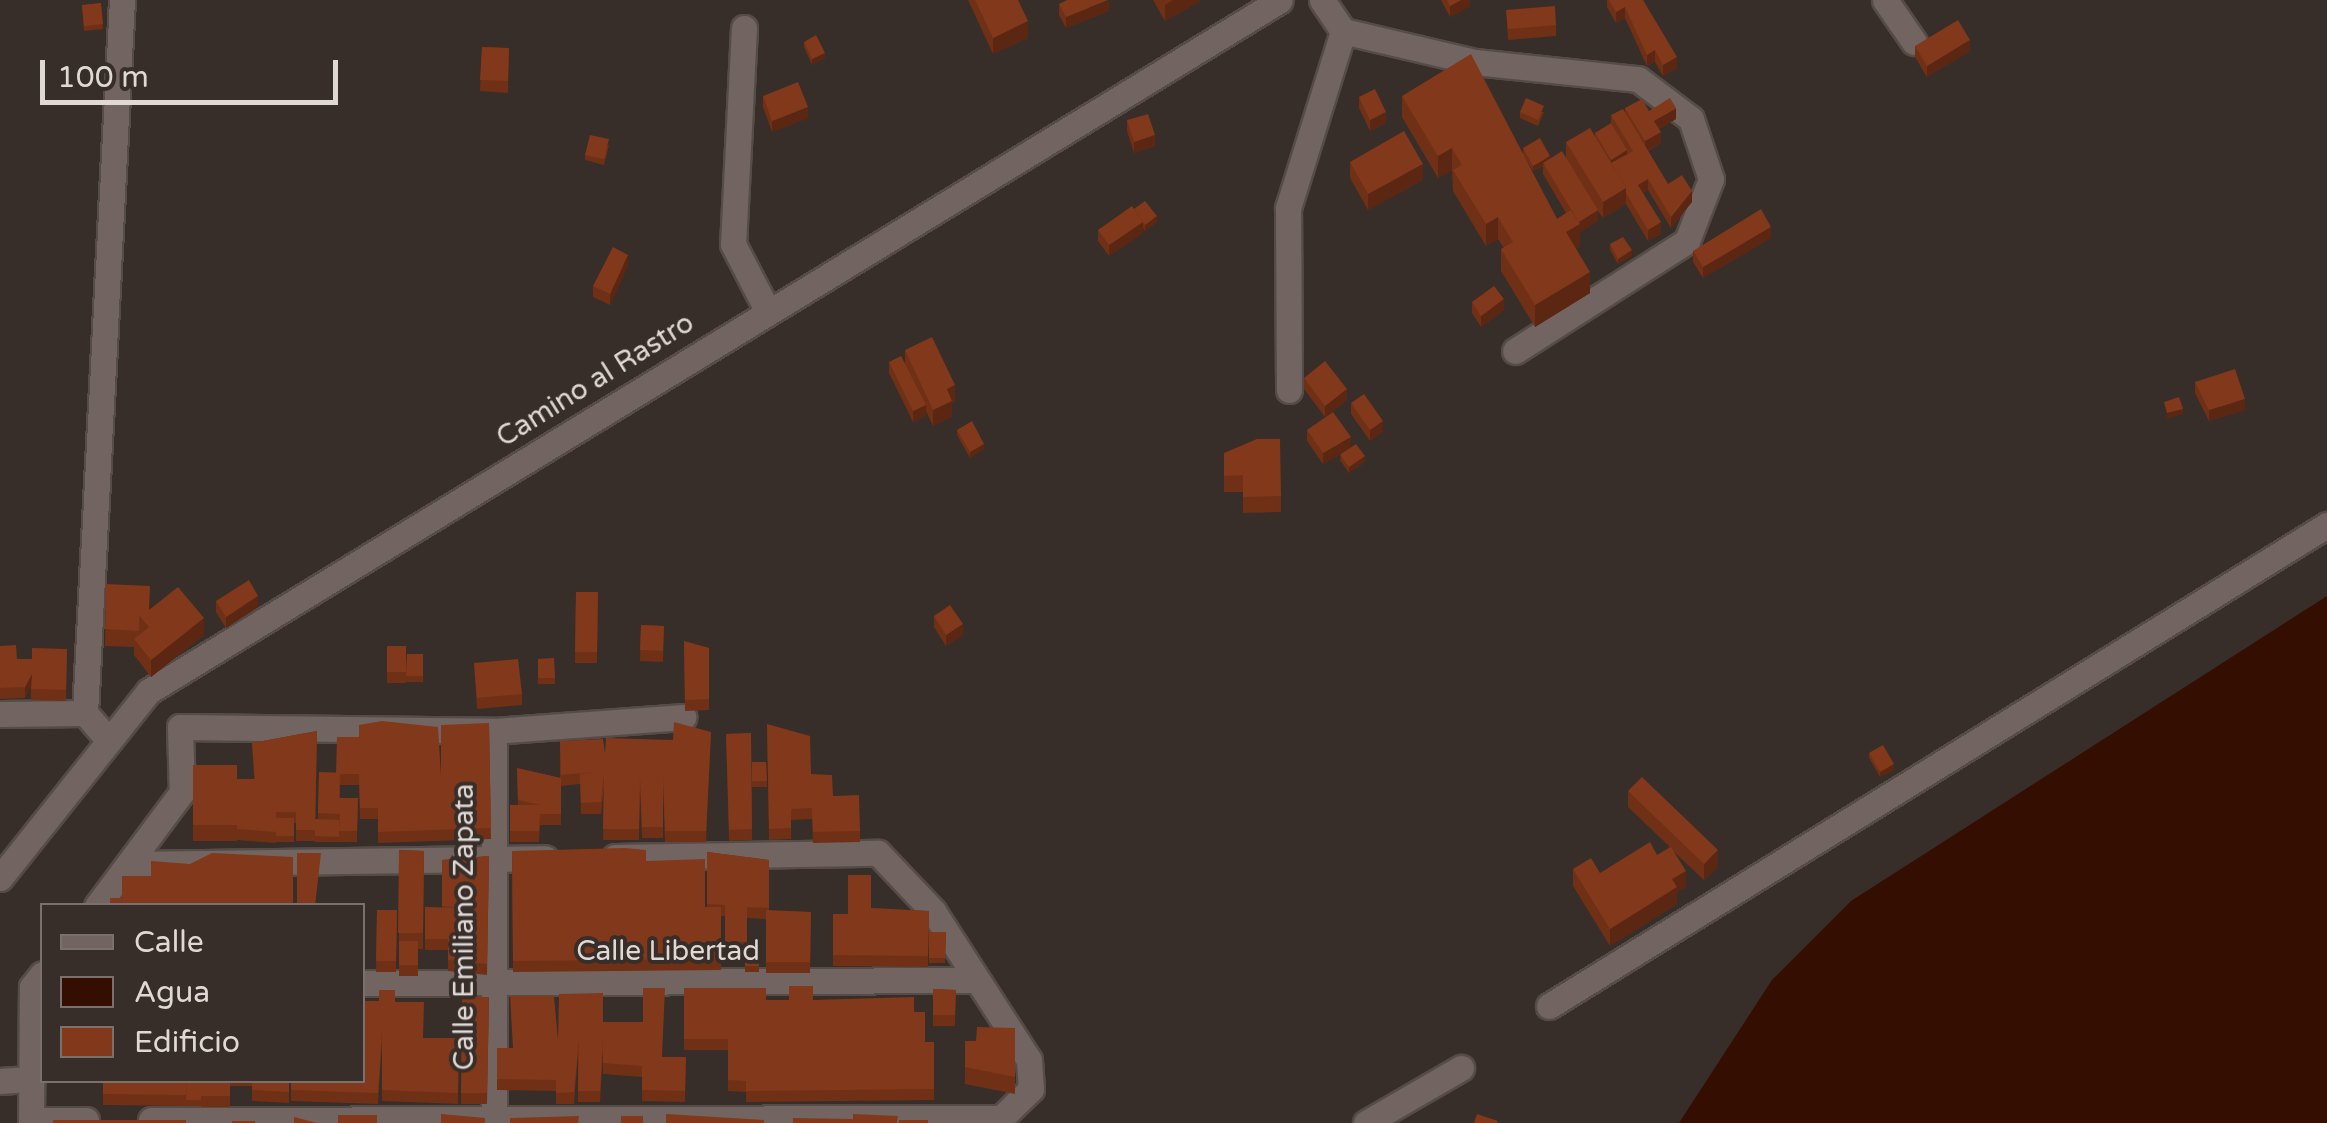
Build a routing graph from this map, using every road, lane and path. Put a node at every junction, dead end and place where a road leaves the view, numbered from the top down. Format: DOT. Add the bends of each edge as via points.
graph roads {
  1 [pos="122,0"];
  2 [pos="1280,0"];
  3 [pos="1322,0"];
  4 [pos="1885,0"];
  5 [pos="744,28"];
  6 [pos="1344,31"];
  7 [pos="1914,42"];
  8 [pos="767,310"];
  9 [pos="1515,351"];
  10 [pos="1289,390"];
  11 [pos="2327,525"];
  12 [pos="149,691"];
  13 [pos="85,712"];
  14 [pos="0,714"];
  15 [pos="682,717"];
  16 [pos="180,726"];
  17 [pos="494,731"];
  18 [pos="105,736"];
  19 [pos="494,859"];
  20 [pos="130,864"];
  21 [pos="0,878"];
  22 [pos="99,903"];
  23 [pos="975,980"];
  24 [pos="39,982"];
  25 [pos="495,982"];
  26 [pos="365,984"];
  27 [pos="1549,1006"];
  28 [pos="1461,1068"];
  29 [pos="32,1079"];
  30 [pos="0,1081"];
  31 [pos="997,1120"];
  32 [pos="494,1121"];
  33 [pos="31,1122"];
  34 [pos="1366,1123"];
  1 -- 13 [label="street"];
  2 -- 8 [label="street, Camino al Rastro"];
  3 -- 6 [label="street"];
  4 -- 7 [label="street"];
  5 -- 8 [label="street" via="732,244"];
  6 -- 9 [label="street" via="1475,62 1638,78 1691,119 1711,179 1687,240"];
  6 -- 10 [label="street" via="1288,208"];
  8 -- 12 [label="street, Camino al Rastro"];
  11 -- 27 [label="street"];
  12 -- 16 [label="street"];
  12 -- 18 [label="street, Camino al Rastro"];
  13 -- 14 [label="street"];
  13 -- 18 [label="street"];
  15 -- 17 [label="street"];
  16 -- 17 [label="street"];
  16 -- 20 [label="street" via="182,792"];
  17 -- 19 [label="street, Calle Emiliano Zapata"];
  18 -- 21 [label="street, Camino al Rastro"];
  19 -- 20 [label="street"];
  19 -- 23 [label="street" via="878,853 933,911"];
  19 -- 25 [label="street, Calle Emiliano Zapata"];
  20 -- 22 [label="street"];
  23 -- 25 [label="street, Calle Libertad"];
  23 -- 31 [label="street" via="1029,1060 1031,1089"];
  24 -- 29 [label="street"];
  25 -- 26 [label="street, Calle Libertad"];
  25 -- 32 [label="street, Calle Emiliano Zapata"];
  28 -- 34 [label="street"];
  29 -- 30 [label="street"];
  29 -- 33 [label="street"];
  31 -- 32 [label="street"];
  32 -- 33 [label="street"];
}
